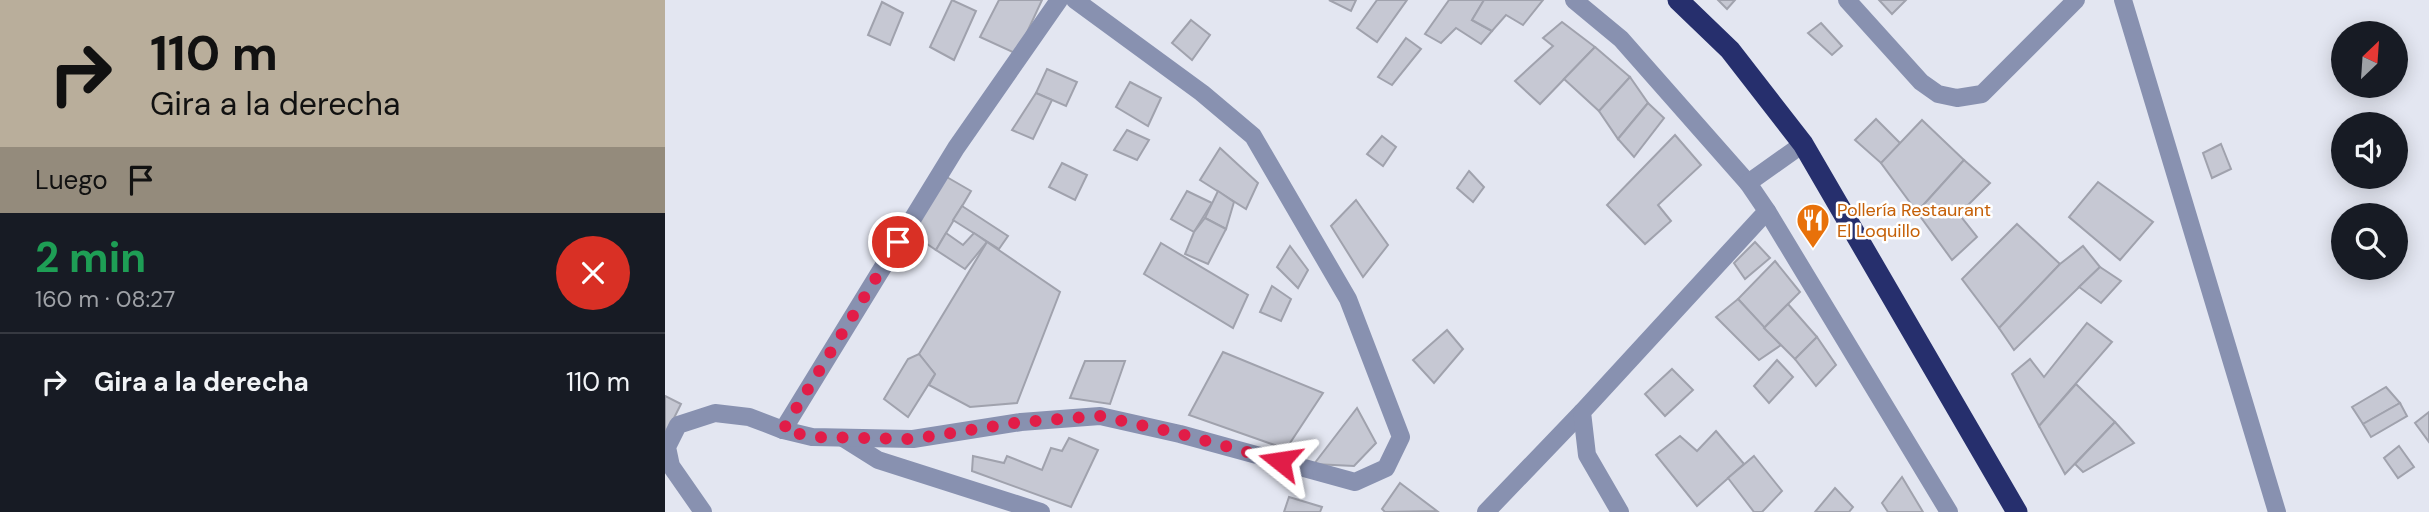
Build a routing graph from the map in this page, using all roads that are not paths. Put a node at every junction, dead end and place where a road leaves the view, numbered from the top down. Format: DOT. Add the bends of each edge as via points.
graph roads {
  1 [pos="1059,0"];
  2 [pos="1075,0"];
  3 [pos="1574,0"];
  4 [pos="1678,0"];
  5 [pos="1847,0"];
  6 [pos="2075,0"];
  7 [pos="2123,0"];
  8 [pos="1803,144"];
  9 [pos="1748,183"];
  10 [pos="1767,211"];
  11 [pos="1582,412"];
  12 [pos="783,430"];
  13 [pos="843,438"];
  14 [pos="668,466"];
  15 [pos="703,512"];
  16 [pos="1041,512"];
  17 [pos="1486,512"];
  18 [pos="1621,512"];
  19 [pos="1949,512"];
  20 [pos="2017,512"];
  21 [pos="2277,512"];
  1 -- 12 [label="street" via="956,148"];
  2 -- 13 [label="street" via="1253,136 1348,299 1401,438 1386,468 1355,482 1100,416 1021,422 913,439"];
  3 -- 9 [label="street" via="1621,39"];
  4 -- 8 [label="highway" via="1730,50"];
  5 -- 6 [label="street" via="1921,82 1938,94 1957,98 1982,94"];
  7 -- 21 [label="street"];
  8 -- 9 [label="street"];
  8 -- 20 [label="highway"];
  9 -- 10 [label="street"];
  10 -- 11 [label="street"];
  10 -- 19 [label="street"];
  11 -- 17 [label="street"];
  11 -- 18 [label="street" via="1587,456"];
  12 -- 13 [label="street"];
  12 -- 14 [label="street" via="749,417 715,413 678,425 667,447"];
  13 -- 16 [label="street" via="878,460"];
  14 -- 15 [label="street"];
}
